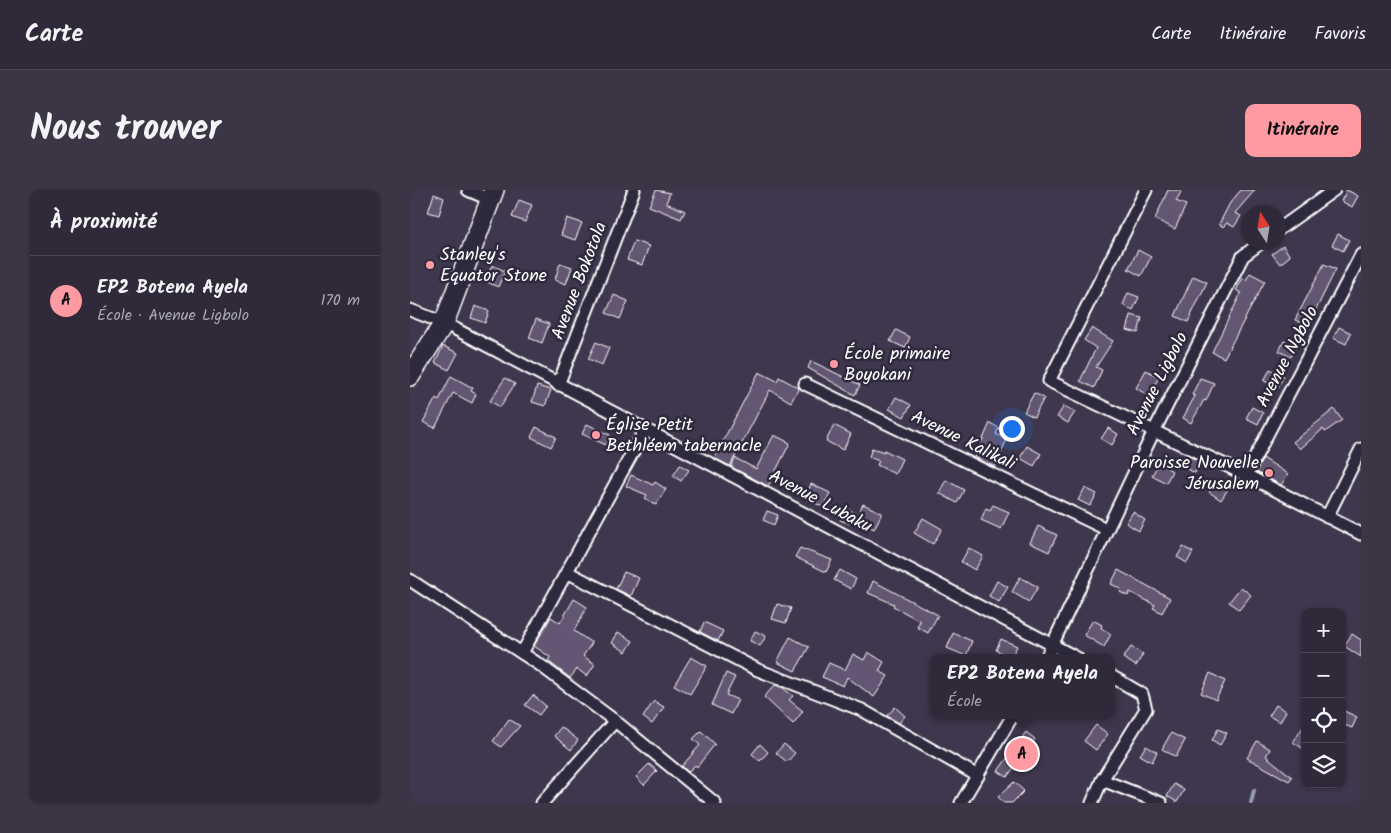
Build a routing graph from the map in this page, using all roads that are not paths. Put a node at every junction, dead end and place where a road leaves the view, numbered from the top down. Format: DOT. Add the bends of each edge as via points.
graph roads {
  1 [pos="468,190"];
  2 [pos="634,190"];
  3 [pos="1146,190"];
  4 [pos="1334,190"];
  5 [pos="492,195"];
  6 [pos="1286,224"];
  7 [pos="1251,250"];
  8 [pos="1361,255"];
  9 [pos="410,310"];
  10 [pos="444,323"];
  11 [pos="410,376"];
  12 [pos="805,384"];
  13 [pos="558,385"];
  14 [pos="645,430"];
  15 [pos="1154,431"];
  16 [pos="1361,449"];
  17 [pos="1246,475"];
  18 [pos="1327,517"];
  19 [pos="1106,529"];
  20 [pos="1361,534"];
  21 [pos="567,572"];
  22 [pos="410,580"];
  23 [pos="1053,644"];
  24 [pos="522,653"];
  25 [pos="1048,654"];
  26 [pos="1070,654"];
  27 [pos="1115,678"];
  28 [pos="1011,719"];
  29 [pos="615,721"];
  30 [pos="978,776"];
  31 [pos="1102,780"];
  32 [pos="542,803"];
  33 [pos="715,803"];
  34 [pos="961,803"];
  35 [pos="1092,803"];
  36 [pos="1161,803"];
  1 -- 5 [label="street"];
  2 -- 13 [label="street, Avenue Bokotola"];
  3 -- 15 [label="street" via="1049,381"];
  4 -- 6 [label="street"];
  5 -- 10 [label="main road"];
  7 -- 15 [label="street, Avenue Ligbolo" via="1243,256"];
  8 -- 17 [label="street, Avenue Ngbolo"];
  9 -- 10 [label="street, Avenue Lubaku"];
  10 -- 11 [label="main road"];
  10 -- 13 [label="street, Avenue Lubaku"];
  12 -- 19 [label="street, Avenue Kalikali"];
  13 -- 14 [label="street, Avenue Lubaku"];
  14 -- 21 [label="street"];
  14 -- 23 [label="street, Avenue Lubaku"];
  15 -- 17 [label="street"];
  15 -- 19 [label="street, Avenue Ligbolo"];
  16 -- 18 [label="street"];
  17 -- 18 [label="street"];
  18 -- 20 [label="street"];
  19 -- 23 [label="street, Avenue Ligbolo"];
  21 -- 24 [label="street"];
  21 -- 30 [label="street" via="758,670 862,710"];
  22 -- 24 [label="street"];
  23 -- 25 [label="street, Avenue Ligbolo"];
  23 -- 26 [label="street, Avenue Lubaku"];
  24 -- 29 [label="street"];
  27 -- 31 [label="street" via="1142,694 1146,709"];
  28 -- 30 [label="street"];
  29 -- 32 [label="street"];
  29 -- 33 [label="street"];
  30 -- 34 [label="street"];
  31 -- 35 [label="street"];
  31 -- 36 [label="street"];
}
